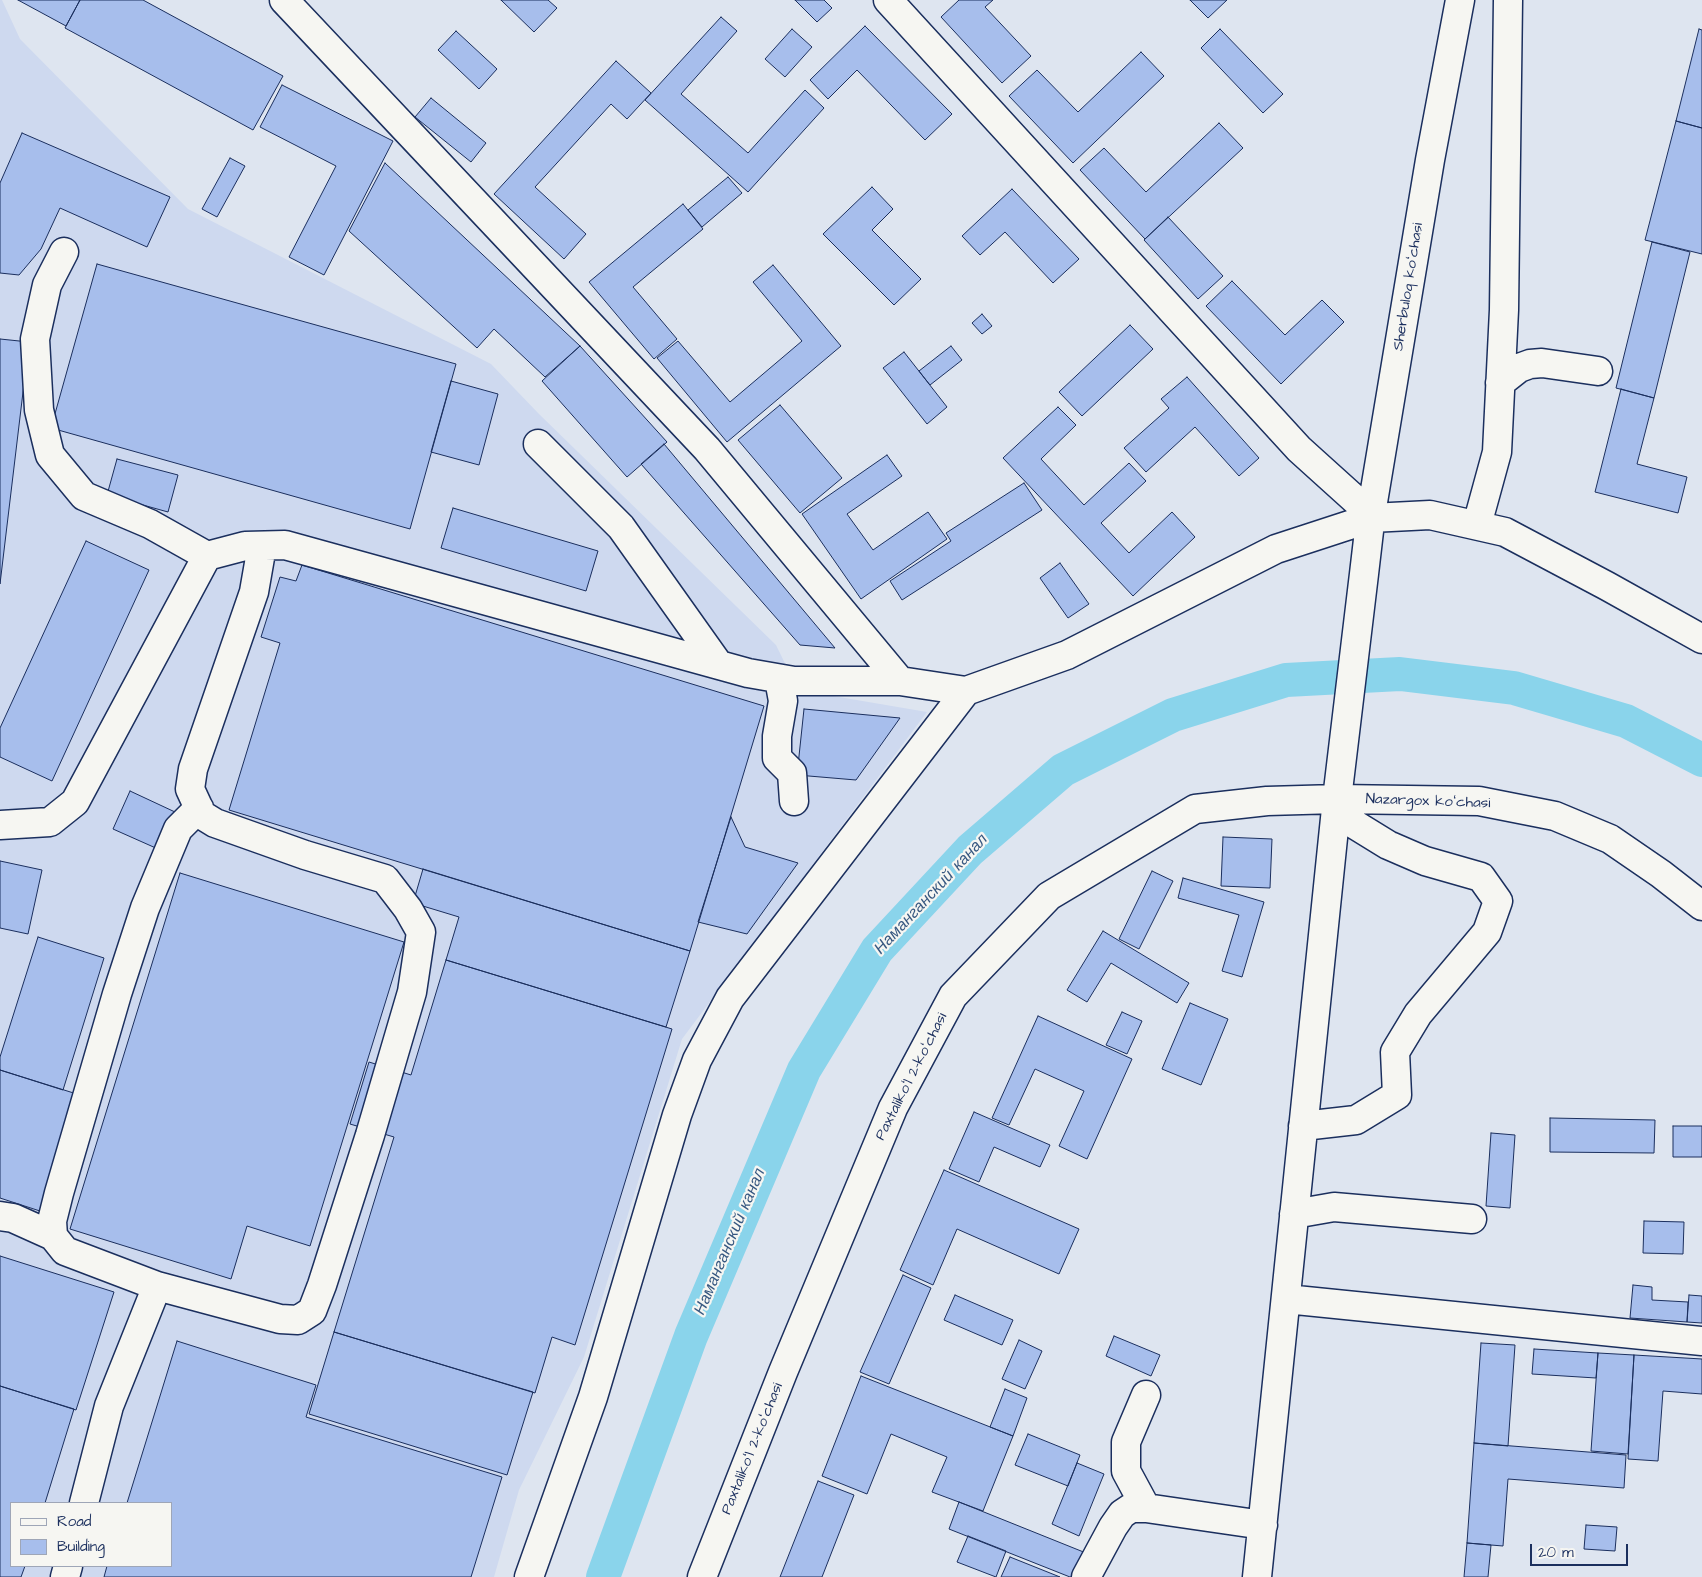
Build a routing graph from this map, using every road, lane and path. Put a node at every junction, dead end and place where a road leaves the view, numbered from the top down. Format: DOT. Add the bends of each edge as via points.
graph roads {
  1 [pos="284,0"];
  2 [pos="888,0"];
  3 [pos="1460,0"];
  4 [pos="1508,0"];
  5 [pos="64,252"];
  6 [pos="1598,371"];
  7 [pos="1500,383"];
  8 [pos="538,444"];
  9 [pos="1371,516"];
  10 [pos="1478,525"];
  11 [pos="262,546"];
  12 [pos="207,556"];
  13 [pos="1702,639"];
  14 [pos="719,665"];
  15 [pos="780,679"];
  16 [pos="900,680"];
  17 [pos="966,691"];
  18 [pos="794,801"];
  19 [pos="1337,806"];
  20 [pos="199,808"];
  21 [pos="0,825"];
  22 [pos="1702,906"];
  23 [pos="1303,1126"];
  24 [pos="1294,1214"];
  25 [pos="0,1216"];
  26 [pos="1472,1219"];
  27 [pos="53,1236"];
  28 [pos="157,1286"];
  29 [pos="1286,1299"];
  30 [pos="1702,1341"];
  31 [pos="1146,1395"];
  32 [pos="84,1502"];
  33 [pos="1146,1508"];
  34 [pos="1263,1526"];
  35 [pos="529,1577"];
  36 [pos="702,1577"];
  37 [pos="1086,1577"];
  38 [pos="1257,1577"];
  1 -- 16 [label="street" via="706,449"];
  2 -- 9 [label="street" via="1299,449"];
  3 -- 9 [label="street, Sherbuloq koʻchasi"];
  4 -- 7 [label="street"];
  5 -- 12 [label="street" via="48,285 35,339 39,410 50,455 84,496 150,524"];
  6 -- 7 [label="street" via="1530,364 1519,368"];
  7 -- 10 [label="street" via="1497,452"];
  8 -- 14 [label="street" via="621,527"];
  9 -- 10 [label="street" via="1430,515"];
  9 -- 17 [label="street" via="1276,548 1067,655"];
  9 -- 19 [label="street, Sherbuloq koʻchasi"];
  10 -- 13 [label="street" via="1505,532"];
  11 -- 12 [label="street" via="245,546"];
  11 -- 14 [label="street" via="285,545"];
  11 -- 20 [label="street" via="254,592 193,769 190,789"];
  12 -- 21 [label="street" via="75,802 50,822"];
  14 -- 15 [label="street"];
  15 -- 16 [label="street"];
  15 -- 18 [label="street" via="783,701 777,758 792,773"];
  16 -- 17 [label="street"];
  17 -- 35 [label="street" via="730,998 696,1060 593,1397"];
  19 -- 22 [label="street, Nazargox koʻchasi" via="1478,801 1554,816 1610,839"];
  19 -- 23 [label="street, Sherbuloq koʻchasi"];
  19 -- 23 [label="street" via="1388,844 1418,858 1481,877 1498,901 1487,932 1418,1014 1395,1052 1397,1095 1356,1120"];
  19 -- 36 [label="street, Paxtalikoʻl 2-koʻchasi" via="1267,801 1195,808 1049,896 953,996 893,1108"];
  20 -- 27 [label="street" via="178,829 145,908 59,1193 52,1221"];
  20 -- 28 [label="street" via="202,815 214,823 385,879 421,932 412,992 370,1135 312,1311 298,1320 280,1319"];
  23 -- 24 [label="street, Sherbuloq koʻchasi"];
  24 -- 26 [label="street" via="1334,1207"];
  24 -- 29 [label="street, Sherbuloq koʻchasi"];
  25 -- 27 [label="street"];
  27 -- 28 [label="street" via="65,1251"];
  28 -- 32 [label="street" via="109,1406"];
  29 -- 30 [label="street"];
  29 -- 34 [label="street, Sherbuloq koʻchasi"];
  31 -- 33 [label="street" via="1126,1442 1126,1471"];
  33 -- 34 [label="street"];
  33 -- 37 [label="street" via="1131,1508 1122,1514"];
  34 -- 38 [label="street, Sherbuloq koʻchasi"];
}
